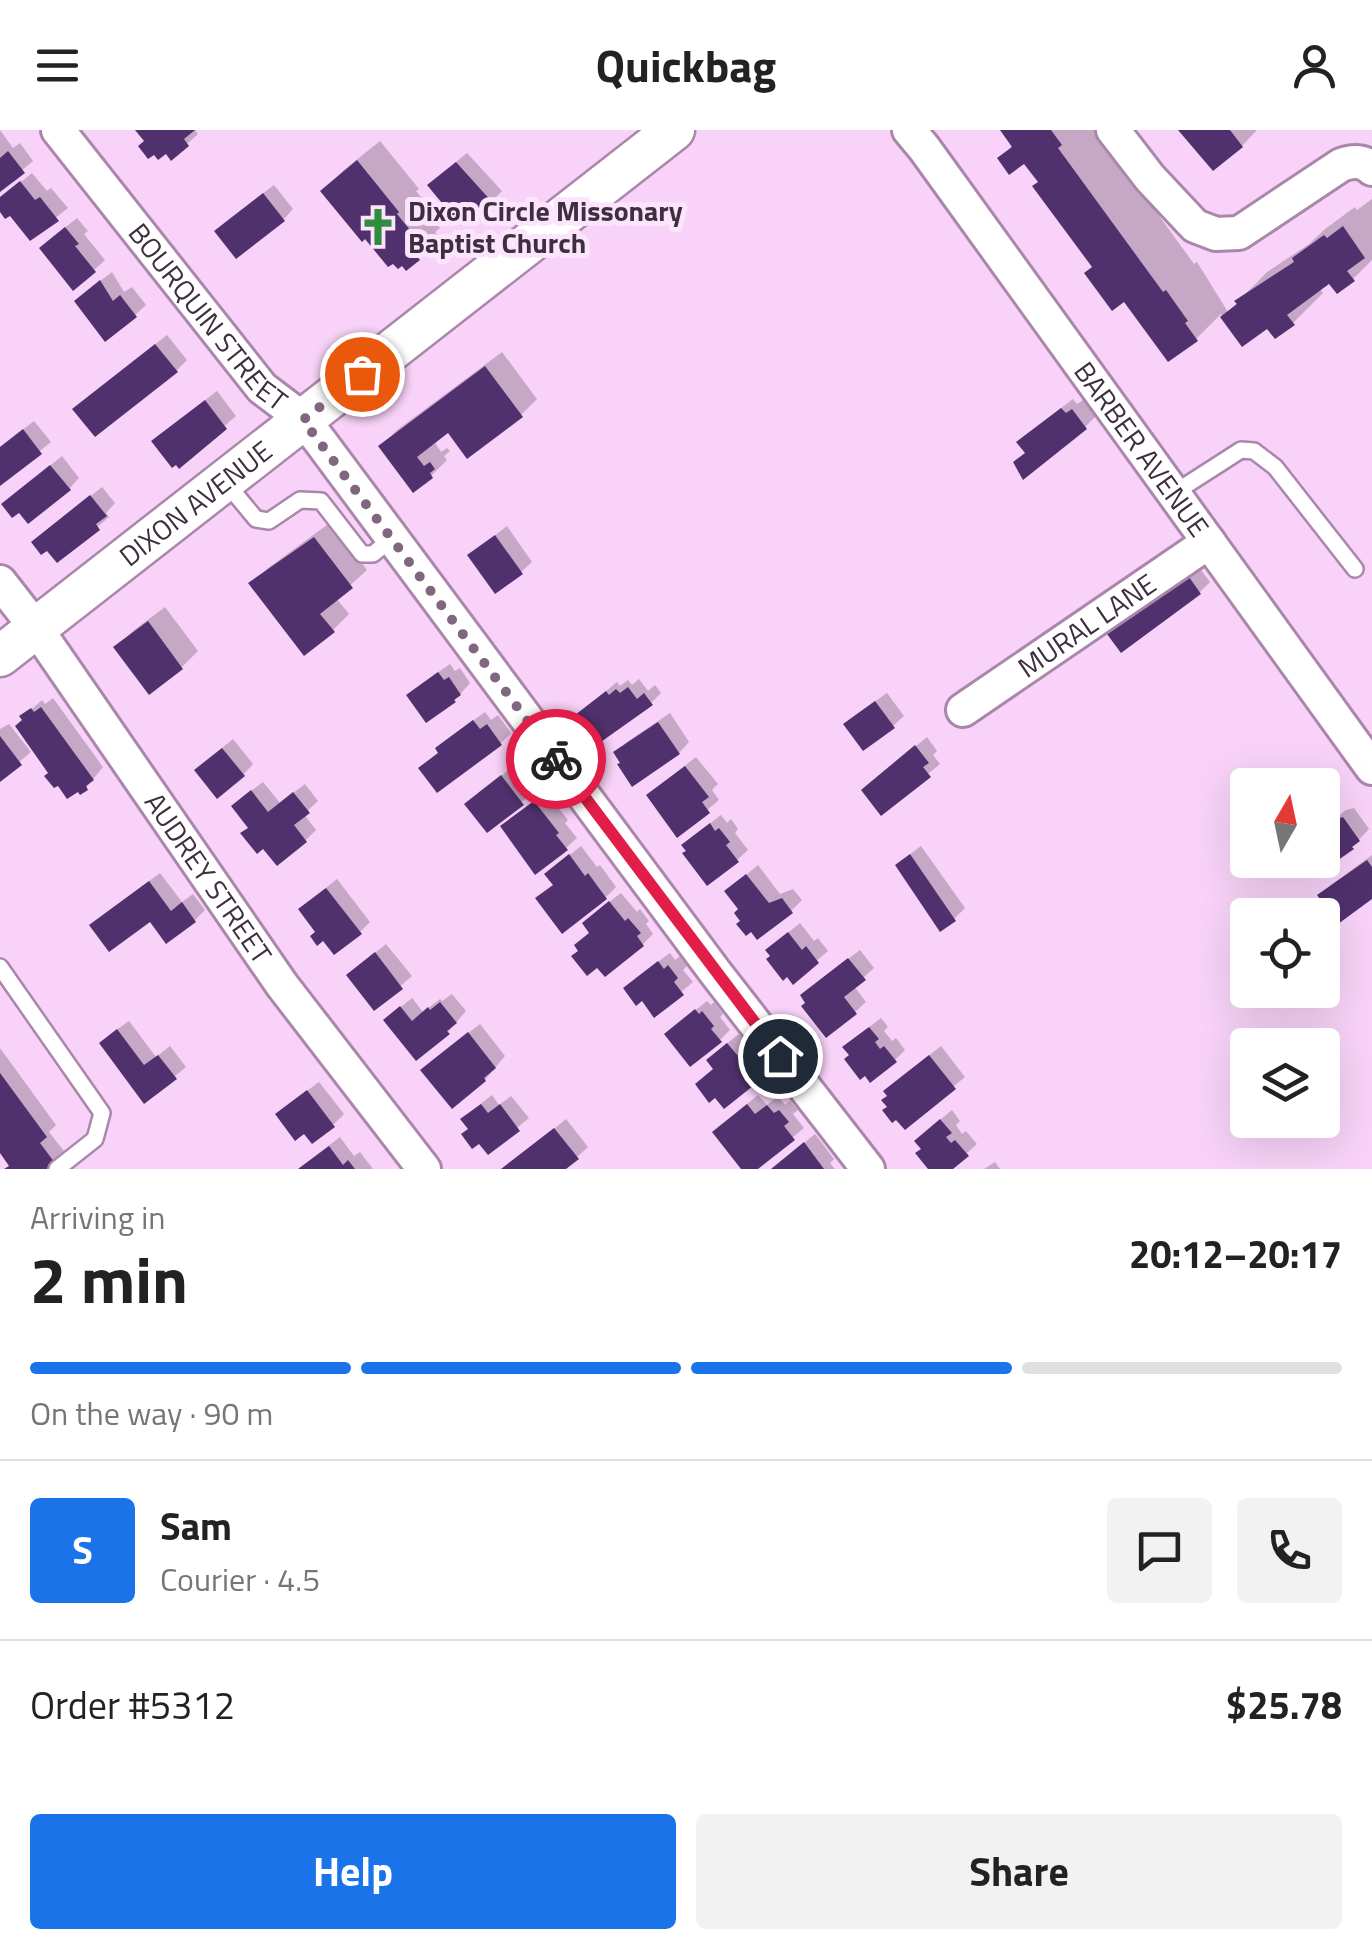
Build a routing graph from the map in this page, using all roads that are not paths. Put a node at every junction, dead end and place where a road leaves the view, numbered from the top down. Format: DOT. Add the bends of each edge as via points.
graph roads {
  1 [pos="58,130"];
  2 [pos="1112,130"];
  3 [pos="659,134"];
  4 [pos="924,136"];
  5 [pos="1372,169"];
  6 [pos="303,420"];
  7 [pos="224,481"];
  8 [pos="1174,493"];
  9 [pos="391,539"];
  10 [pos="1208,542"];
  11 [pos="1355,569"];
  12 [pos="0,582"];
  13 [pos="36,628"];
  14 [pos="0,656"];
  15 [pos="963,710"];
  16 [pos="1372,768"];
  17 [pos="0,967"];
  18 [pos="57,1169"];
  19 [pos="424,1169"];
  20 [pos="868,1169"];
  1 -- 6 [label="street, BOURQUIN STREET" via="262,388"];
  2 -- 5 [label="street" via="1195,226 1216,234 1239,233 1341,165 1353,161"];
  3 -- 6 [label="street, DIXON AVENUE"];
  4 -- 8 [label="street, BARBER AVENUE"];
  6 -- 7 [label="street, DIXON AVENUE"];
  6 -- 9 [label="street, BOURQUIN STREET"];
  7 -- 9 [label="lane" via="256,519 268,521 300,500 321,501 362,554 373,554"];
  7 -- 13 [label="street, DIXON AVENUE"];
  8 -- 10 [label="street, BARBER AVENUE"];
  8 -- 11 [label="lane" via="1240,450 1254,450 1276,467"];
  9 -- 20 [label="street, BOURQUIN STREET"];
  10 -- 15 [label="street, MURAL LANE"];
  10 -- 16 [label="street, BARBER AVENUE"];
  12 -- 13 [label="street, AUDREY STREET"];
  13 -- 14 [label="street, DIXON AVENUE"];
  13 -- 19 [label="street, AUDREY STREET" via="282,985"];
  17 -- 18 [label="lane" via="102,1113 96,1138"];
}
